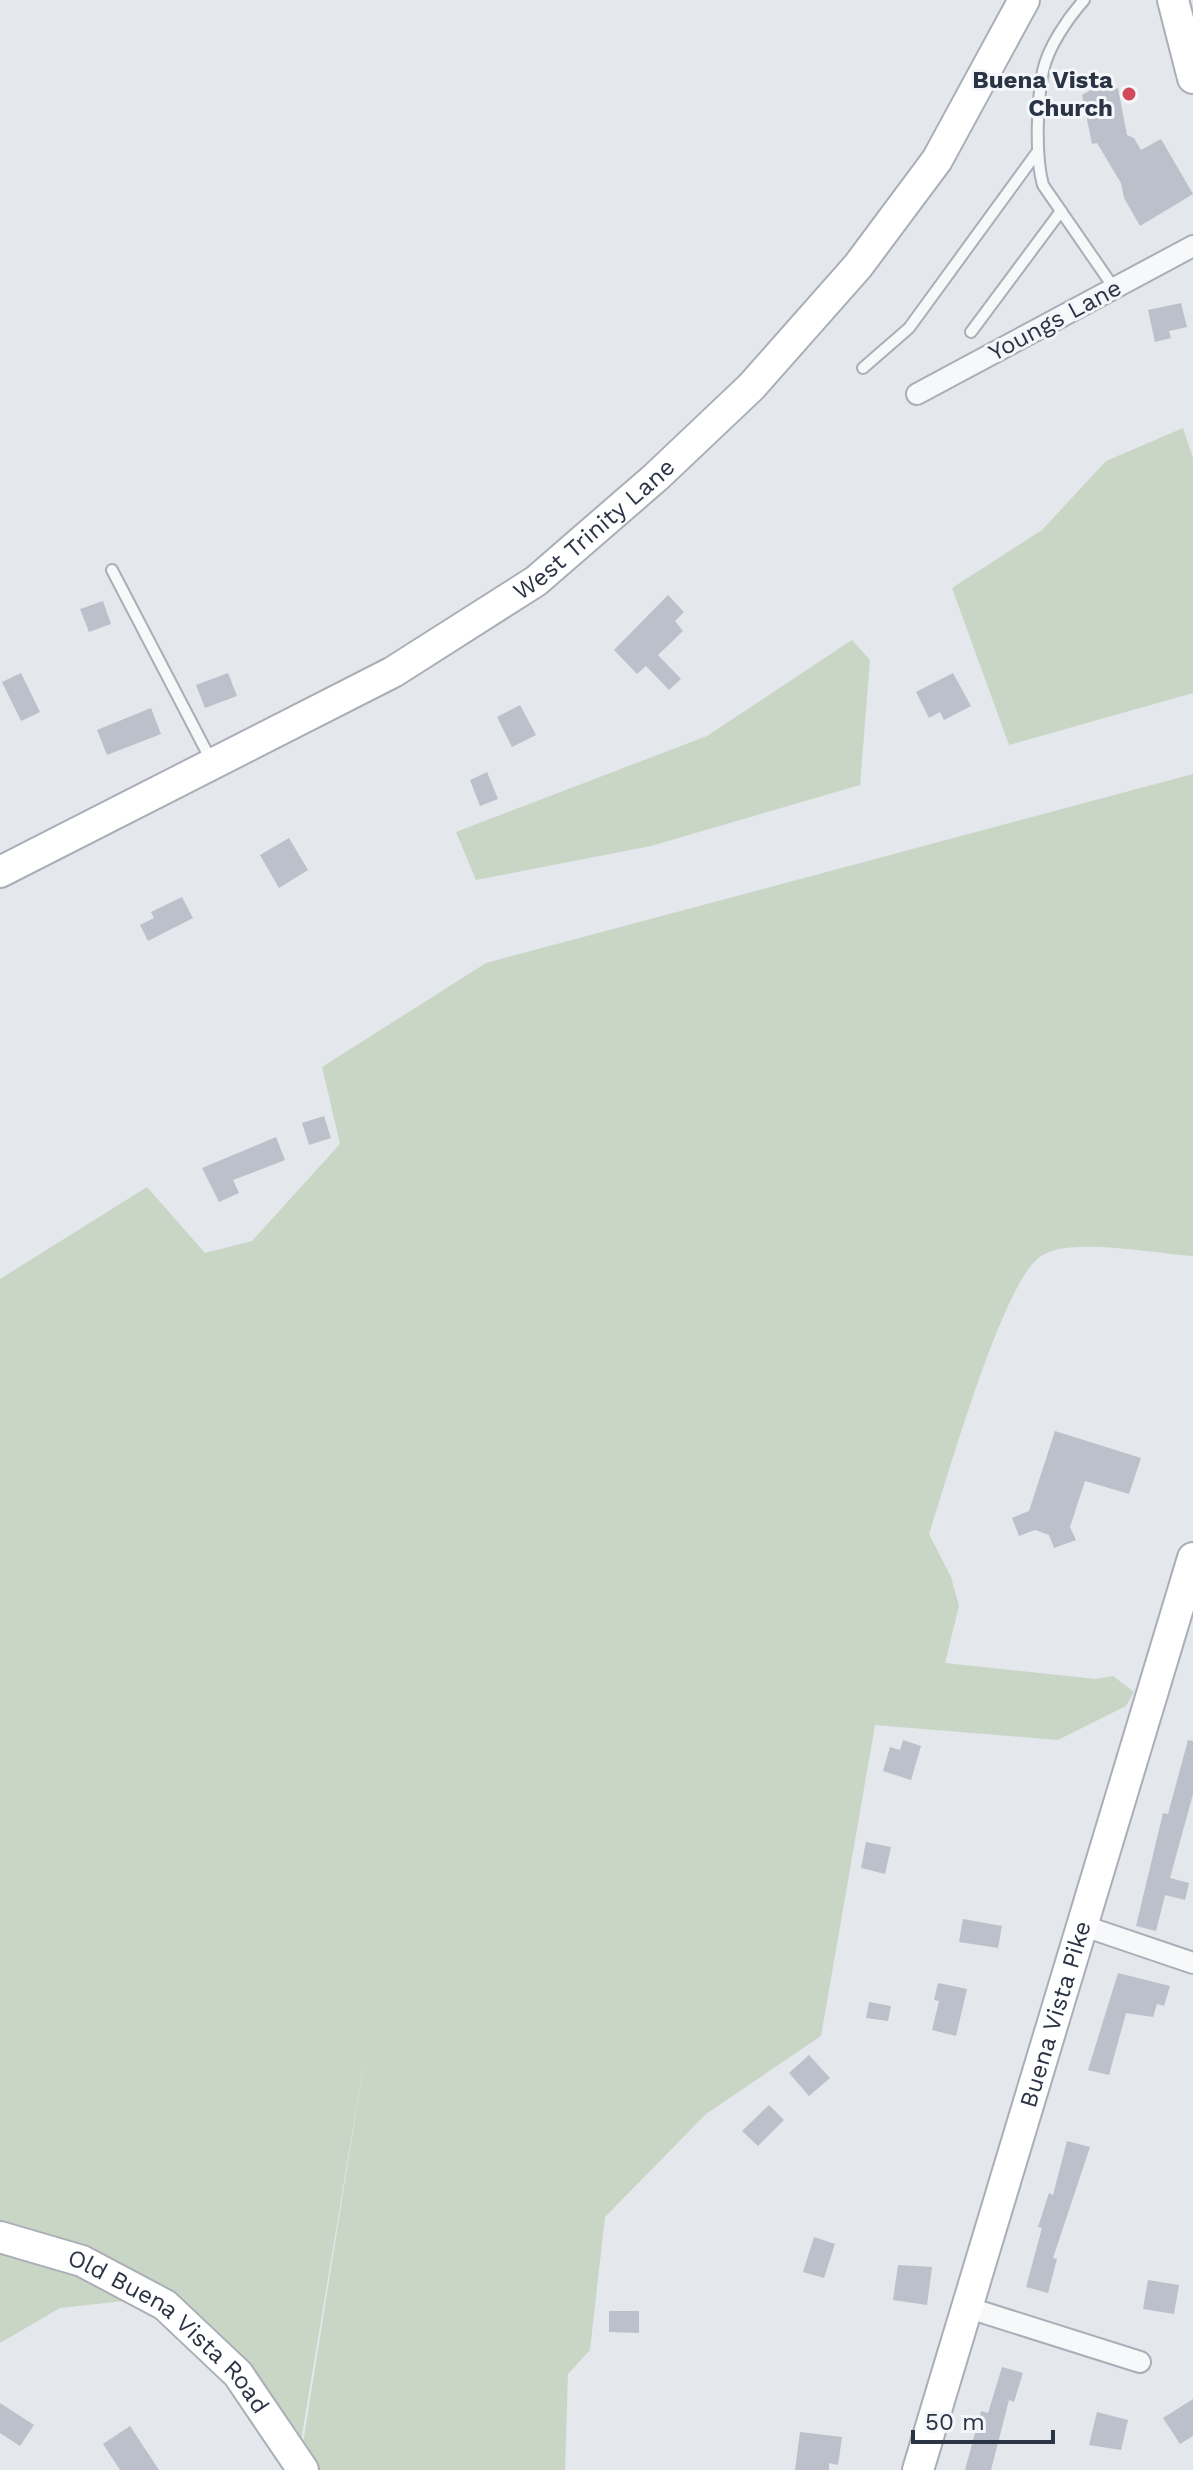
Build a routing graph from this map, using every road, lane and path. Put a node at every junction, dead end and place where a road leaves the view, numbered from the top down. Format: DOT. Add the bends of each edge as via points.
graph roads {
  1 [pos="1024,0"];
  2 [pos="1084,0"];
  3 [pos="1173,0"];
  4 [pos="1193,78"];
  5 [pos="1038,151"];
  6 [pos="1061,211"];
  7 [pos="1193,246"];
  8 [pos="1114,288"];
  9 [pos="971,332"];
  10 [pos="863,368"];
  11 [pos="917,394"];
  12 [pos="112,570"];
  13 [pos="213,763"];
  14 [pos="0,872"];
  15 [pos="1193,1558"];
  16 [pos="1081,1925"];
  17 [pos="1193,1963"];
  18 [pos="0,2237"];
  19 [pos="966,2307"];
  20 [pos="1140,2362"];
  21 [pos="303,2470"];
  22 [pos="918,2470"];
  1 -- 13 [label="main road, West Trinity Lane" via="937,160 858,266 751,387 656,477 536,581 393,672"];
  2 -- 5 [label="lane" via="1043,70"];
  3 -- 4 [label="main road"];
  5 -- 6 [label="lane" via="1043,185"];
  5 -- 10 [label="lane" via="909,328"];
  6 -- 8 [label="lane"];
  6 -- 9 [label="lane"];
  7 -- 8 [label="street, Youngs Lane"];
  8 -- 11 [label="street, Youngs Lane"];
  12 -- 13 [label="lane"];
  13 -- 14 [label="main road, West Trinity Lane"];
  15 -- 16 [label="main road, Buena Vista Pike"];
  16 -- 17 [label="street"];
  16 -- 19 [label="main road, Buena Vista Pike"];
  18 -- 21 [label="main road, Old Buena Vista Road" via="82,2261 165,2305 238,2374"];
  19 -- 20 [label="street"];
  19 -- 22 [label="main road, Buena Vista Pike"];
}
